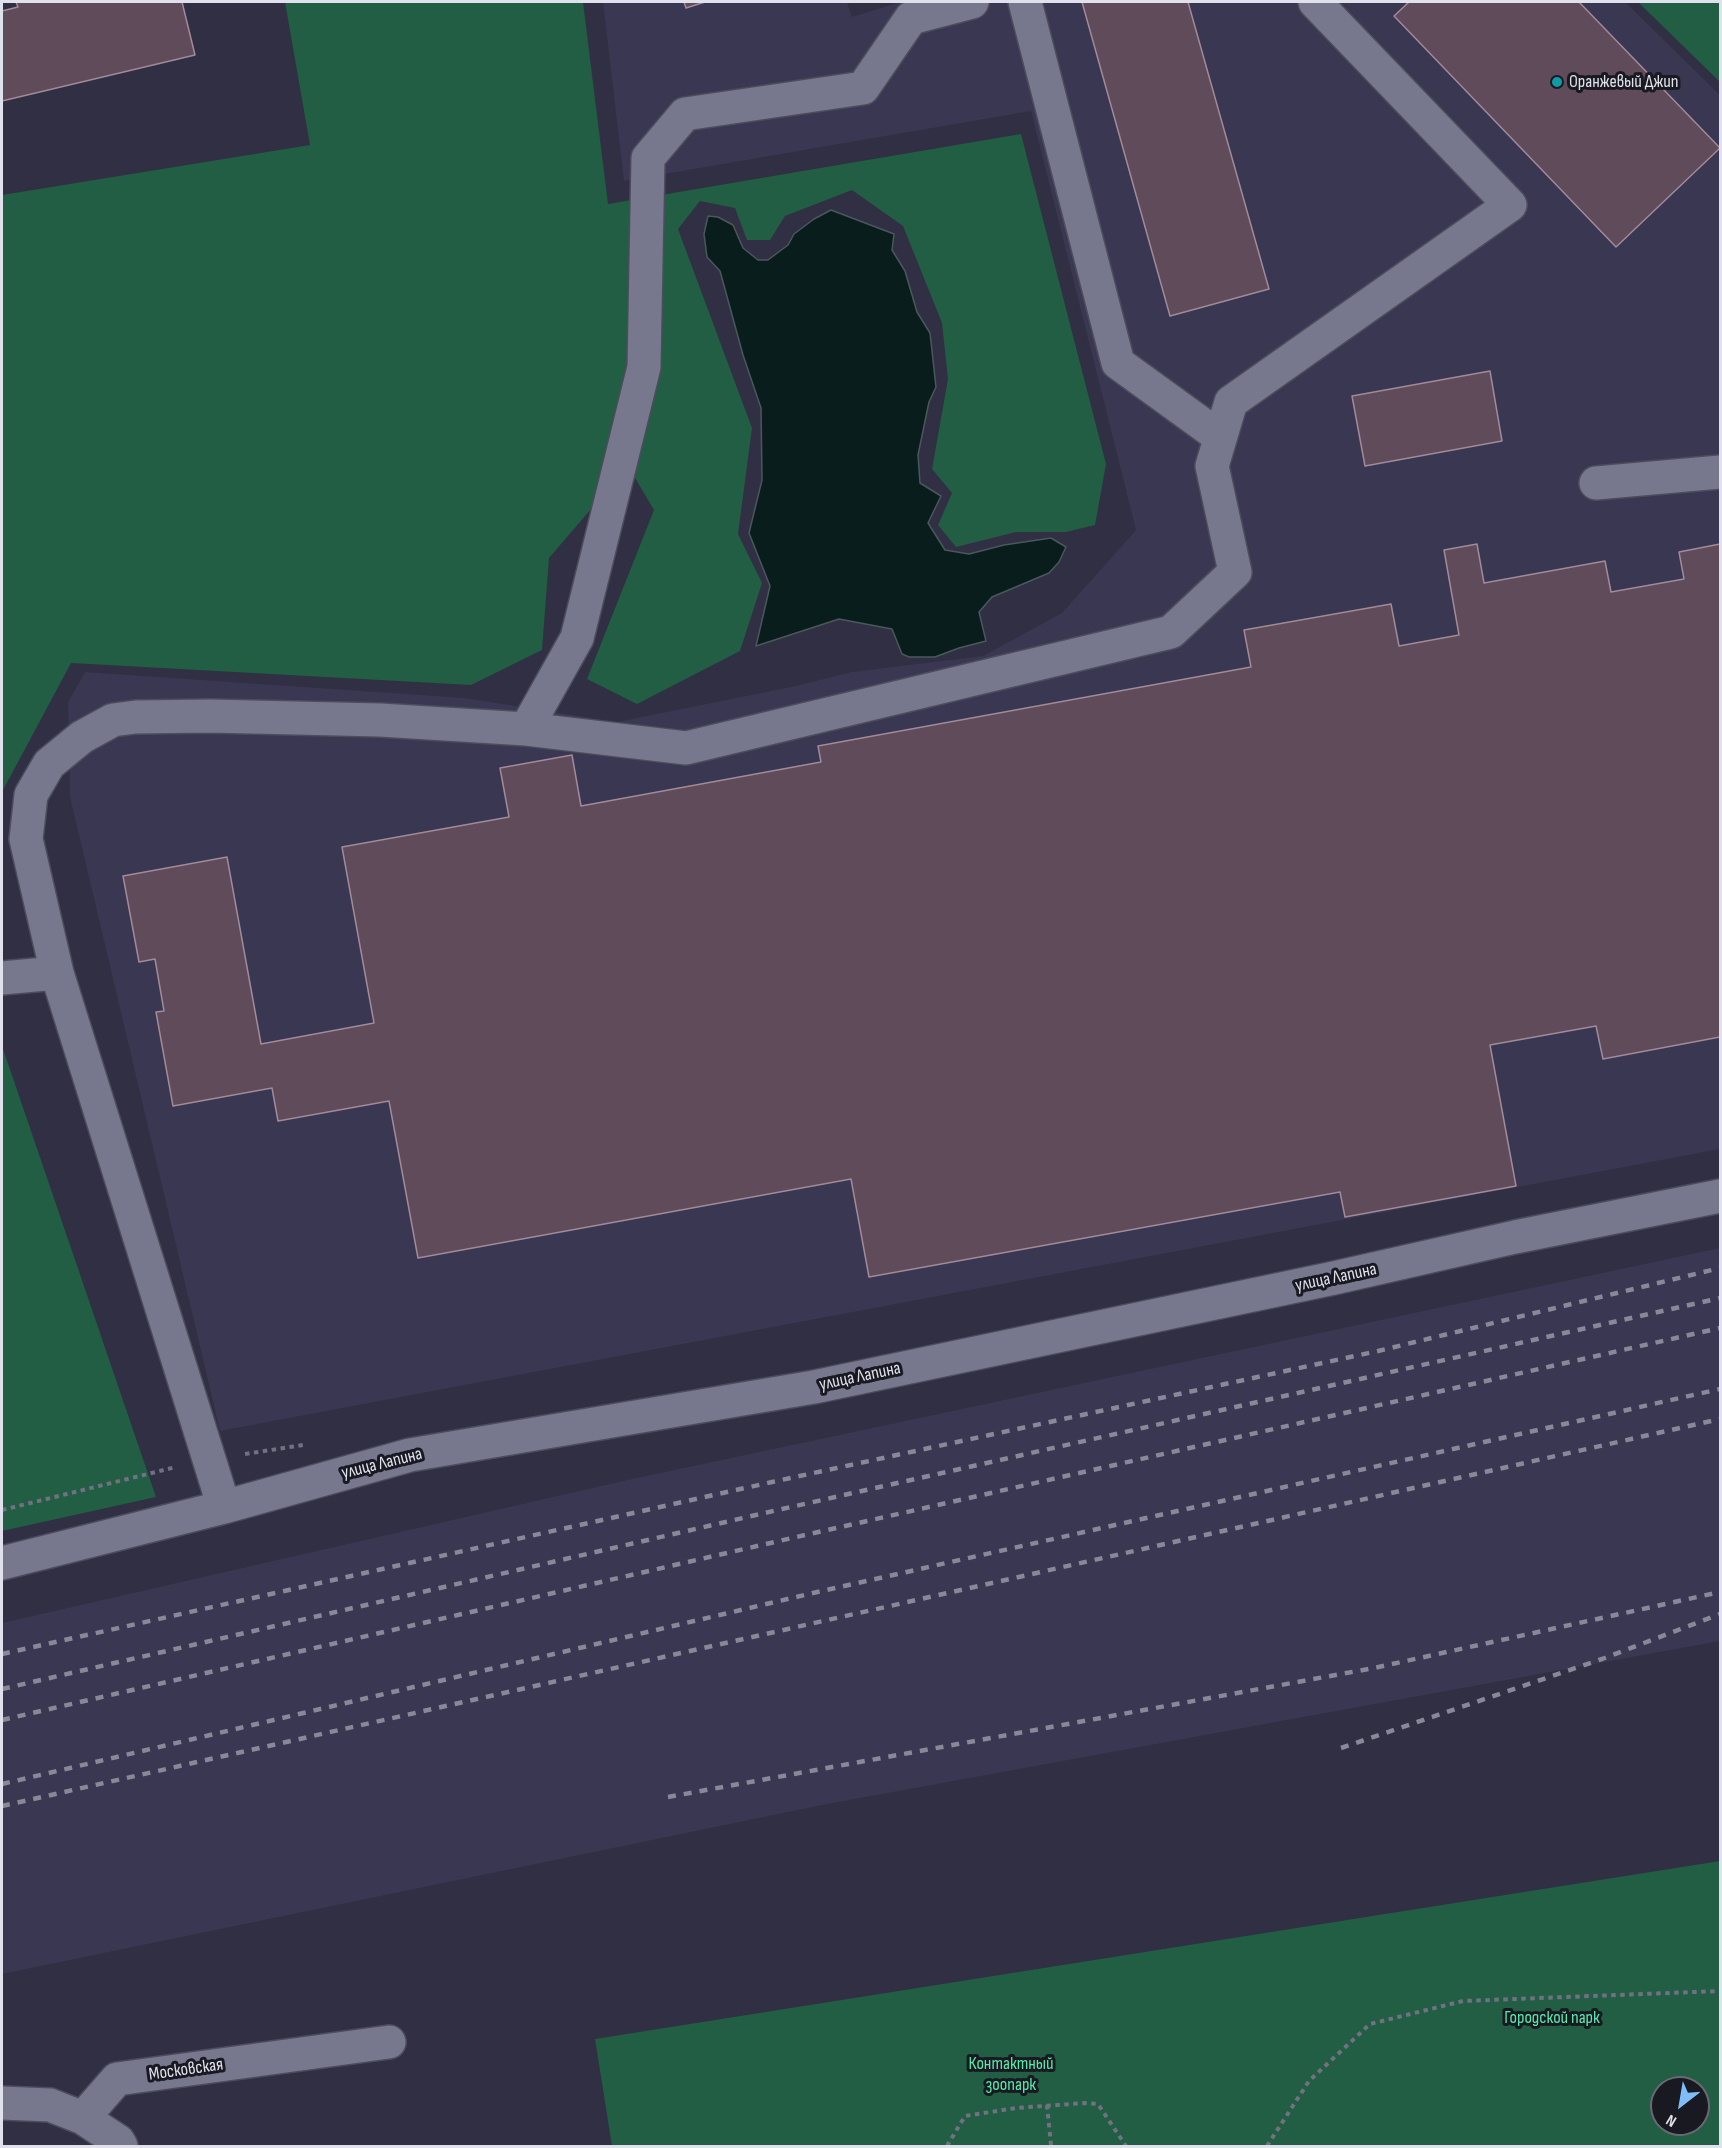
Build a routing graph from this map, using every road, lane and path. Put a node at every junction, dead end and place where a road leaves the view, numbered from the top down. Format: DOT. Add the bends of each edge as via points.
graph roads {
  1 [pos="972,2"];
  2 [pos="1024,2"];
  3 [pos="1315,2"];
  4 [pos="1220,437"];
  5 [pos="1720,472"];
  6 [pos="1596,483"];
  7 [pos="526,729"];
  8 [pos="57,973"];
  9 [pos="2,978"];
  10 [pos="1720,1196"];
  11 [pos="224,1507"];
  12 [pos="2,1563"];
  13 [pos="1720,1991"];
  14 [pos="390,2042"];
  15 [pos="2,2103"];
  16 [pos="1047,2105"];
  17 [pos="83,2118"];
  18 [pos="121,2145"];
  19 [pos="947,2146"];
  20 [pos="1045,2146"];
  21 [pos="1051,2146"];
  22 [pos="1126,2146"];
  23 [pos="1267,2146"];
  1 -- 7 [label="street" via="911,18 863,88 685,114 648,158 644,366 577,638"];
  2 -- 4 [label="street" via="1118,363"];
  3 -- 4 [label="street" via="1510,205 1231,402"];
  4 -- 7 [label="street" via="1212,466 1235,572 1171,632 686,748"];
  5 -- 6 [label="street"];
  7 -- 8 [label="street" via="380,720 136,717 113,720 82,736 50,764 31,795 26,839"];
  8 -- 9 [label="street"];
  8 -- 11 [label="street"];
  10 -- 11 [label="street, улица Лапина" via="814,1387 410,1455"];
  11 -- 12 [label="street, улица Лапина"];
  13 -- 23 [label="path" via="1463,2001 1370,2024 1309,2082"];
  14 -- 17 [label="street, Московская" via="117,2079"];
  15 -- 17 [label="street" via="50,2105"];
  16 -- 19 [label="path" via="965,2116"];
  16 -- 21 [label="path"];
  16 -- 22 [label="path" via="1098,2104"];
  17 -- 18 [label="street"];
  20 -- 21 [label="path"];
}
